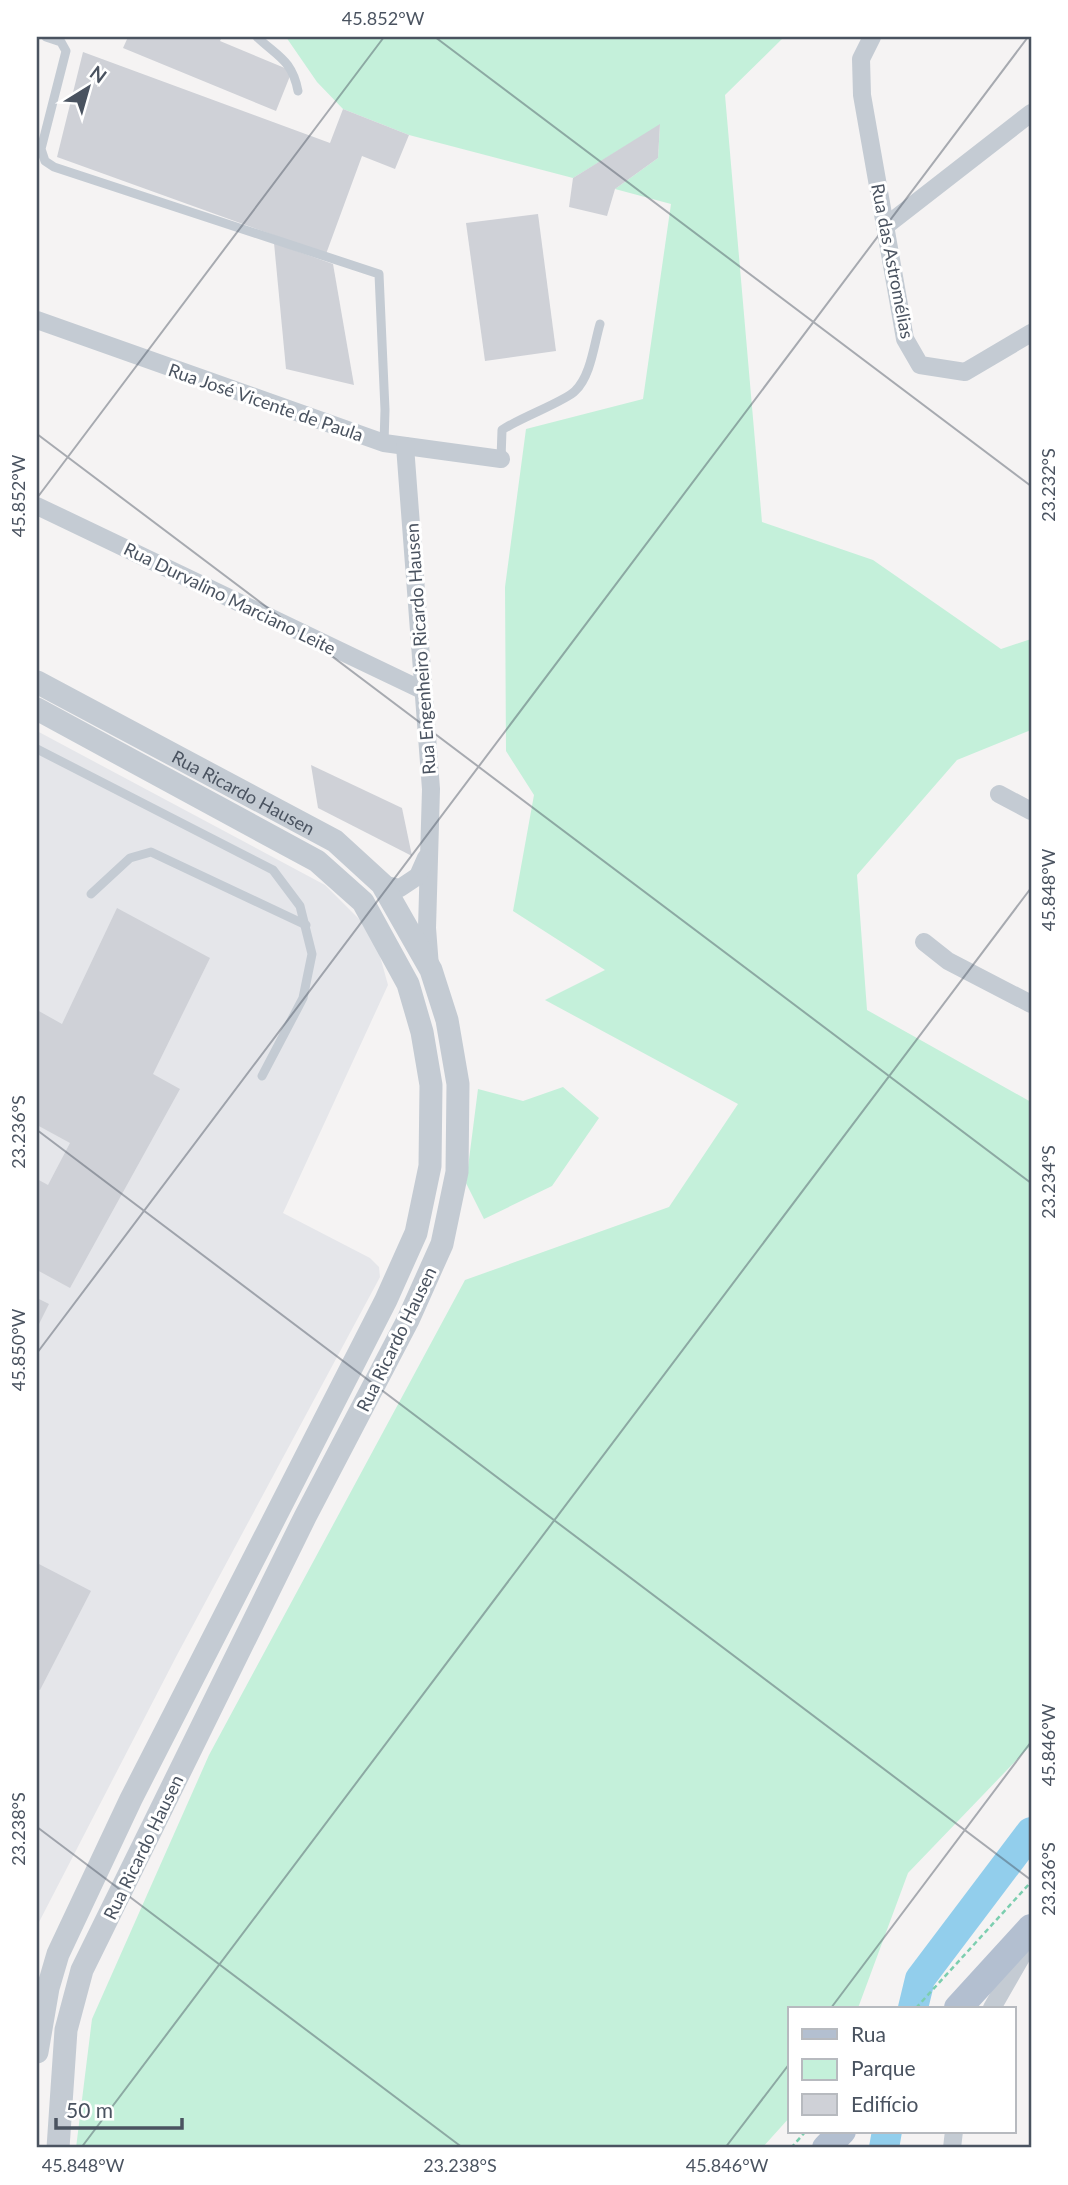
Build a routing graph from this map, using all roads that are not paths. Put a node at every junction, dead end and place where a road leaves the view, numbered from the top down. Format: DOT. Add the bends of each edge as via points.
graph roads {
  1 [pos="46,37"];
  2 [pos="257,37"];
  3 [pos="872,37"];
  4 [pos="298,91"];
  5 [pos="1030,115"];
  6 [pos="887,225"];
  7 [pos="37,320"];
  8 [pos="600,324"];
  9 [pos="1031,333"];
  10 [pos="384,443"];
  11 [pos="405,446"];
  12 [pos="500,459"];
  13 [pos="37,506"];
  14 [pos="37,682"];
  15 [pos="424,691"];
  16 [pos="37,709"];
  17 [pos="37,749"];
  18 [pos="999,794"];
  19 [pos="1031,811"];
  20 [pos="429,852"];
  21 [pos="382,884"];
  22 [pos="91,894"];
  23 [pos="306,925"];
  24 [pos="924,942"];
  25 [pos="431,970"];
  26 [pos="1031,1004"];
  27 [pos="262,1076"];
  28 [pos="1031,1928"];
  29 [pos="1031,1940"];
  30 [pos="959,2007"];
  31 [pos="993,2007"];
  32 [pos="37,2052"];
  33 [pos="841,2132"];
  34 [pos="58,2148"];
  35 [pos="826,2148"];
  1 -- 10 [label="lane" via="61,42 66,51 41,149 45,161 379,274"];
  2 -- 4 [label="lane" via="286,61"];
  3 -- 6 [label="street, Rua das Astromélias" via="861,60 862,95"];
  5 -- 6 [label="street"];
  6 -- 9 [label="street, Rua das Astromélias" via="905,339 920,365 965,372"];
  7 -- 10 [label="street, Rua José Vicente de Paula"];
  8 -- 12 [label="lane" via="575,392 502,429"];
  10 -- 11 [label="street, Rua José Vicente de Paula"];
  11 -- 12 [label="street, Rua José Vicente de Paula"];
  11 -- 15 [label="street, Rua Engenheiro Ricardo Hausen"];
  13 -- 15 [label="street, Rua Durvalino Marciano Leite"];
  14 -- 21 [label="street, Rua Ricardo Hausen" via="335,841"];
  15 -- 20 [label="street, Rua Engenheiro Ricardo Hausen" via="431,789"];
  16 -- 32 [label="street, Rua Ricardo Hausen" via="317,862 363,902 408,984 431,1085 430,1166 416,1233 131,1799 58,1954"];
  17 -- 23 [label="lane" via="272,870 300,906"];
  18 -- 19 [label="street"];
  20 -- 21 [label="street" via="418,876 400,888"];
  20 -- 25 [label="street, Rua Engenheiro Ricardo Hausen"];
  21 -- 25 [label="street, Rua Ricardo Hausen"];
  22 -- 23 [label="lane" via="130,858 151,852"];
  23 -- 27 [label="lane" via="312,954 303,998"];
  24 -- 26 [label="street" via="948,961"];
  25 -- 34 [label="street, Rua Ricardo Hausen" via="447,1020 458,1084 457,1172 442,1244 408,1321 305,1517 82,1970 66,2030"];
  28 -- 30 [label="main road"];
  29 -- 31 [label="street"];
  33 -- 35 [label="main road"];
}
